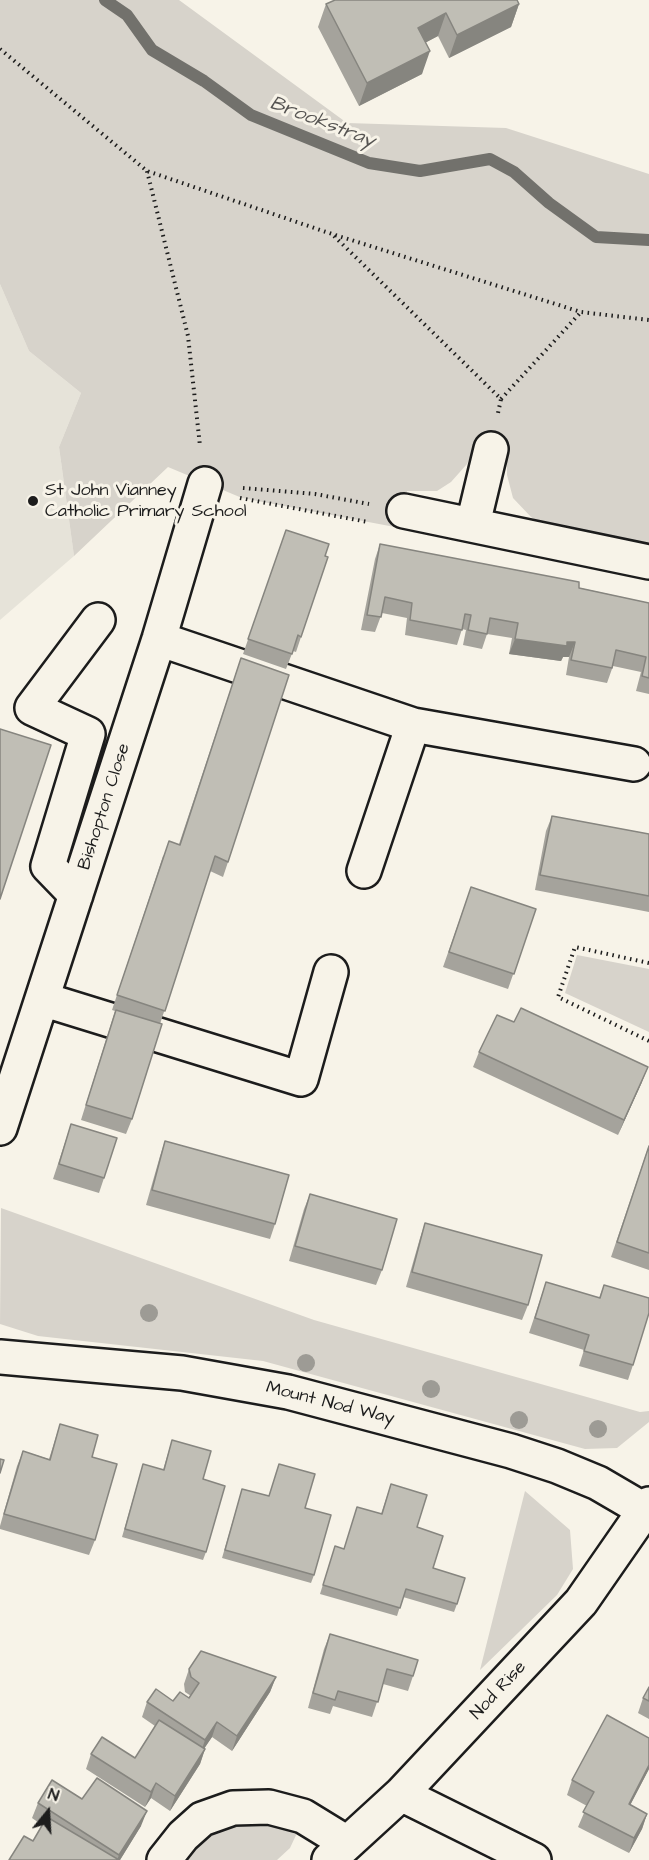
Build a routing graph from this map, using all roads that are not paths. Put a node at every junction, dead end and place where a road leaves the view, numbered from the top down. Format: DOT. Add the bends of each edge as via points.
graph roads {
  1 [pos="490,449"];
  2 [pos="205,484"];
  3 [pos="404,511"];
  4 [pos="473,524"];
  5 [pos="649,562"];
  6 [pos="98,620"];
  7 [pos="159,639"];
  8 [pos="413,725"];
  9 [pos="634,764"];
  10 [pos="364,871"];
  11 [pos="76,895"];
  12 [pos="331,972"];
  13 [pos="42,999"];
  14 [pos="0,1128"];
  15 [pos="0,1358"];
  16 [pos="647,1507"];
  17 [pos="401,1794"];
  18 [pos="338,1852"];
  19 [pos="164,1860"];
  20 [pos="534,1860"];
  1 -- 4 [label="street"];
  2 -- 7 [label="street, Bishopton Close"];
  3 -- 4 [label="street"];
  4 -- 5 [label="street"];
  6 -- 11 [label="street" via="32,708 88,734 48,866"];
  7 -- 8 [label="street"];
  7 -- 11 [label="street, Bishopton Close"];
  8 -- 9 [label="street"];
  8 -- 10 [label="street"];
  11 -- 13 [label="street, Bishopton Close"];
  12 -- 13 [label="street" via="301,1079"];
  13 -- 14 [label="street, Bishopton Close"];
  15 -- 16 [label="street, Mount Nod Way" via="182,1373 318,1399 557,1466"];
  16 -- 17 [label="street, Nod Rise" via="581,1602"];
  17 -- 18 [label="street, Nod Rise"];
  17 -- 20 [label="street"];
  18 -- 19 [label="street" via="303,1816 269,1807 233,1808 202,1819"];
}
